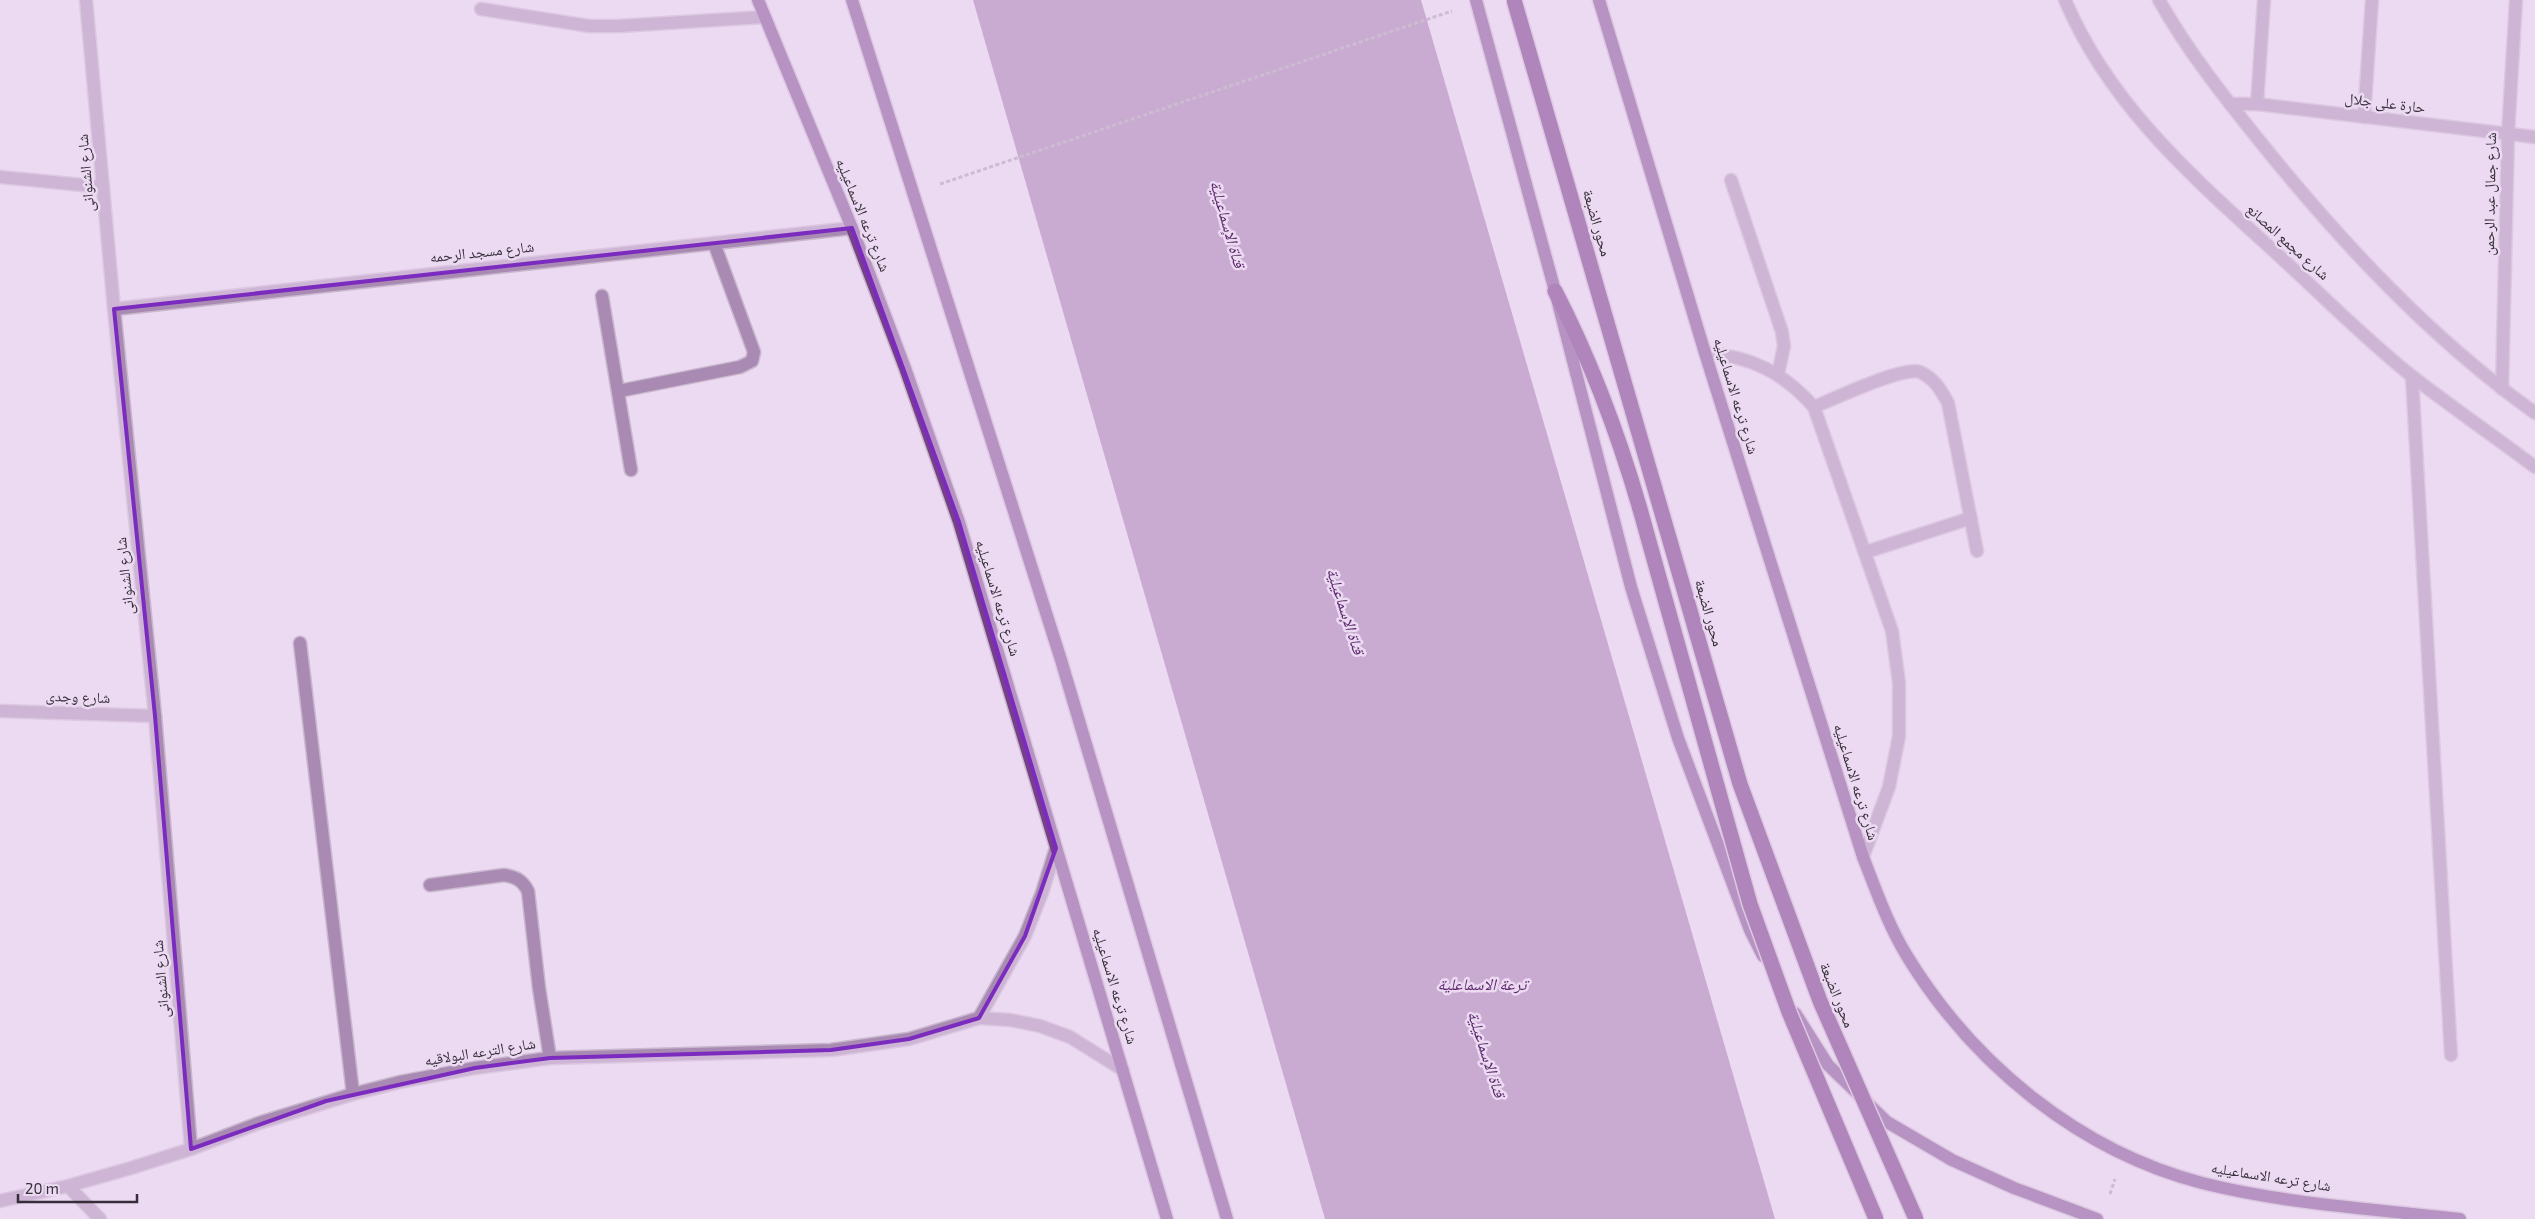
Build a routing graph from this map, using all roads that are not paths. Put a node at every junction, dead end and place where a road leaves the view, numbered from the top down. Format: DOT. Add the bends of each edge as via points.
graph roads {
  1 [pos="86,0"];
  2 [pos="758,0"];
  3 [pos="852,0"];
  4 [pos="1476,0"];
  5 [pos="1514,0"];
  6 [pos="1598,0"];
  7 [pos="2065,0"];
  8 [pos="2159,0"];
  9 [pos="2264,0"];
  10 [pos="2372,0"];
  11 [pos="2516,0"];
  12 [pos="481,9"];
  13 [pos="764,17"];
  14 [pos="2230,104"];
  15 [pos="2257,104"];
  16 [pos="2364,117"];
  17 [pos="2508,134"];
  18 [pos="2535,137"];
  19 [pos="0,177"];
  20 [pos="1732,180"];
  21 [pos="103,187"];
  22 [pos="852,228"];
  23 [pos="714,243"];
  24 [pos="1555,291"];
  25 [pos="602,296"];
  26 [pos="114,309"];
  27 [pos="1705,353"];
  28 [pos="1778,374"];
  29 [pos="2412,377"];
  30 [pos="2502,389"];
  31 [pos="618,392"];
  32 [pos="1814,407"];
  33 [pos="2535,413"];
  34 [pos="2535,467"];
  35 [pos="632,470"];
  36 [pos="1971,518"];
  37 [pos="1977,551"];
  38 [pos="1866,552"];
  39 [pos="300,643"];
  40 [pos="0,711"];
  41 [pos="156,716"];
  42 [pos="1056,848"];
  43 [pos="1863,857"];
  44 [pos="430,884"];
  45 [pos="978,1018"];
  46 [pos="2451,1055"];
  47 [pos="550,1058"];
  48 [pos="1123,1070"];
  49 [pos="353,1094"];
  50 [pos="191,1149"];
  51 [pos="68,1186"];
  52 [pos="0,1201"];
  53 [pos="100,1219"];
  54 [pos="1167,1219"];
  55 [pos="1227,1219"];
  56 [pos="1876,1219"];
  57 [pos="1916,1219"];
  58 [pos="2097,1219"];
  59 [pos="2460,1219"];
  1 -- 21 [label="street, شارع الشنوانى"];
  2 -- 13 [label="main road, شارع ترعه الاسماعيليه"];
  3 -- 55 [label="main road" via="1061,660"];
  4 -- 24 [label="main road"];
  5 -- 57 [label="highway, محور الضبعة, bridge" via="1740,784 1820,1001"];
  6 -- 27 [label="main road, شارع ترعه الاسماعيليه"];
  7 -- 29 [label="street, شارع مجمع المصانع" via="2091,52 2122,99 2157,142"];
  8 -- 14 [label="street" via="2177,32"];
  9 -- 15 [label="street"];
  10 -- 16 [label="street"];
  11 -- 17 [label="street, شارع جمال عبد الرحمن"];
  12 -- 13 [label="street" via="590,26"];
  13 -- 22 [label="main road, شارع ترعه الاسماعيليه"];
  14 -- 15 [label="street, حارة على جلال"];
  14 -- 30 [label="street" via="2290,179 2355,252 2422,320"];
  15 -- 16 [label="street, حارة على جلال"];
  16 -- 17 [label="street, حارة على جلال"];
  17 -- 18 [label="street, حارة على جلال"];
  17 -- 30 [label="street, شارع جمال عبد الرحمن"];
  19 -- 21 [label="street"];
  20 -- 28 [label="street" via="1782,332 1784,346"];
  21 -- 26 [label="street, شارع الشنوانى"];
  22 -- 23 [label="street, شارع مسجد الرحمه"];
  22 -- 42 [label="main road, شارع ترعه الاسماعيليه" via="958,522"];
  23 -- 26 [label="street, شارع مسجد الرحمه"];
  23 -- 31 [label="street" via="754,352 752,361 740,367"];
  24 -- 56 [label="highway, bridge" via="1609,410 1640,509 1750,904 1789,1012"];
  24 -- 58 [label="main road" via="1631,587 1678,738 1750,930 1785,998 1828,1065 1887,1122 1952,1160 2014,1188"];
  25 -- 31 [label="street"];
  26 -- 41 [label="street, شارع الشنوانى"];
  27 -- 28 [label="street" via="1744,358"];
  27 -- 43 [label="main road, شارع ترعه الاسماعيليه"];
  28 -- 32 [label="street"];
  29 -- 34 [label="street, شارع مجمع المصانع"];
  29 -- 46 [label="street"];
  30 -- 33 [label="street"];
  31 -- 35 [label="street"];
  32 -- 36 [label="street" via="1899,372 1919,372 1936,383 1948,403"];
  32 -- 38 [label="street"];
  36 -- 37 [label="street"];
  36 -- 38 [label="street"];
  38 -- 43 [label="street" via="1892,631 1900,683 1899,736 1889,787"];
  39 -- 49 [label="street"];
  40 -- 41 [label="street, شارع وجدى"];
  41 -- 50 [label="street, شارع الشنوانى"];
  42 -- 45 [label="street" via="1025,936"];
  42 -- 48 [label="main road, شارع ترعه الاسماعيليه"];
  43 -- 59 [label="main road, شارع ترعه الاسماعيليه" via="1882,908 1907,956 1937,1001 1972,1043 2011,1080 2054,1114 2100,1142 2149,1165 2201,1182 2254,1194"];
  44 -- 47 [label="street" via="504,875 514,876 523,882 528,891"];
  45 -- 47 [label="street, شارع الترعه البولاقيه" via="909,1039 831,1050"];
  45 -- 48 [label="street, شارع الترعه البولاقيه" via="1010,1020 1048,1028 1070,1036"];
  47 -- 49 [label="street, شارع الترعه البولاقيه" via="474,1068"];
  48 -- 54 [label="main road, شارع ترعه الاسماعيليه"];
  49 -- 50 [label="street, شارع الترعه البولاقيه" via="259,1123"];
  50 -- 51 [label="street, شارع الترعه البولاقيه"];
  51 -- 52 [label="street, شارع الترعه البولاقيه"];
  51 -- 53 [label="street"];
}
